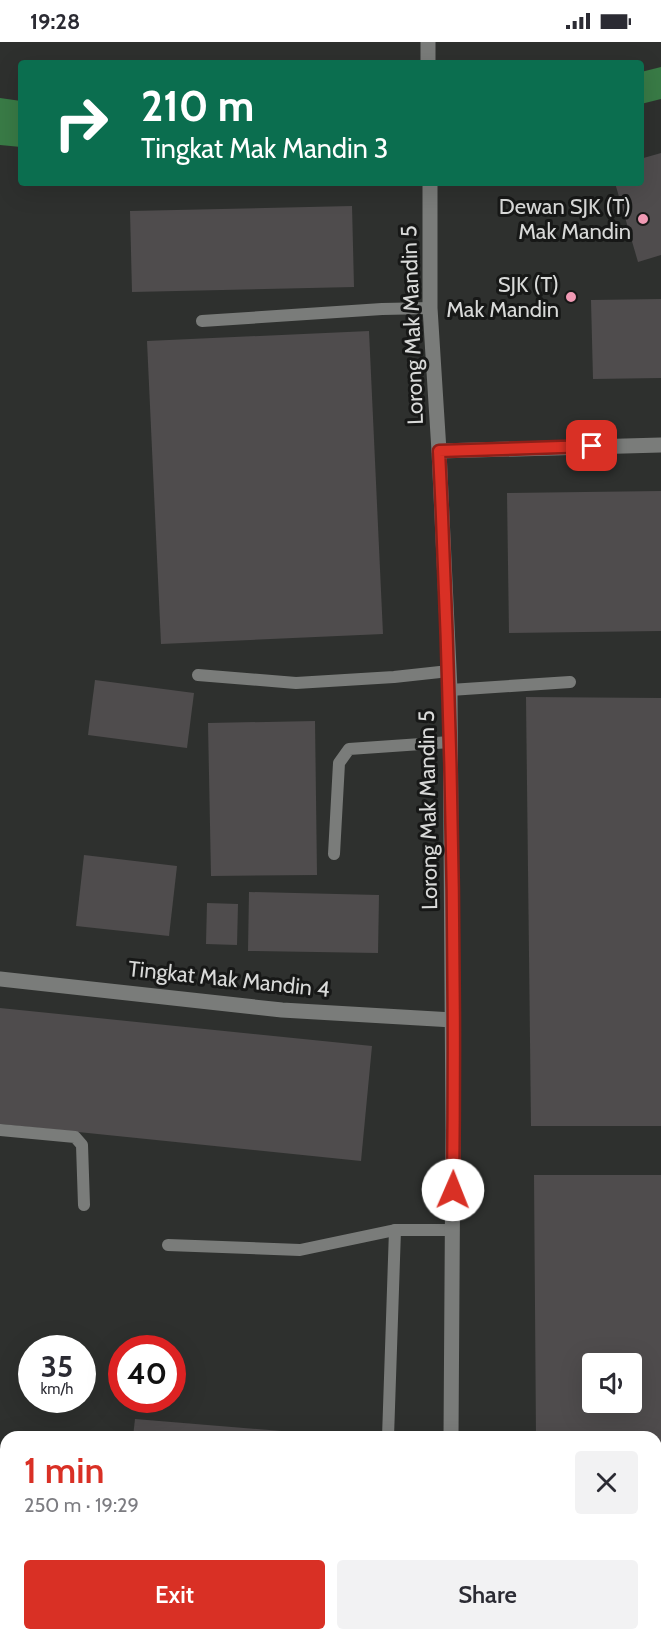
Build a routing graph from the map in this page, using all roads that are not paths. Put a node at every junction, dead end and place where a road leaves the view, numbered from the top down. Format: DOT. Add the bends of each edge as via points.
graph roads {
  1 [pos="428,42"];
  2 [pos="428,60"];
  3 [pos="430,186"];
  4 [pos="430,308"];
  5 [pos="202,321"];
  6 [pos="661,445"];
  7 [pos="439,451"];
  8 [pos="449,671"];
  9 [pos="198,675"];
  10 [pos="570,682"];
  11 [pos="450,690"];
  12 [pos="450,742"];
  13 [pos="334,854"];
  14 [pos="0,979"];
  15 [pos="453,1020"];
  16 [pos="0,1130"];
  17 [pos="84,1205"];
  18 [pos="395,1230"];
  19 [pos="452,1230"];
  20 [pos="168,1245"];
  21 [pos="388,1431"];
  22 [pos="451,1431"];
  1 -- 2 [label="street"];
  3 -- 4 [label="street, Lorong Mak Mandin 5"];
  4 -- 5 [label="lane"];
  4 -- 7 [label="street, Lorong Mak Mandin 5"];
  6 -- 7 [label="street"];
  7 -- 8 [label="street, Lorong Mak Mandin 5"];
  8 -- 9 [label="lane" via="296,683"];
  8 -- 11 [label="street, Lorong Mak Mandin 5"];
  10 -- 11 [label="lane"];
  11 -- 12 [label="street, Lorong Mak Mandin 5"];
  12 -- 13 [label="lane" via="349,749 339,763"];
  12 -- 15 [label="street, Lorong Mak Mandin 5"];
  14 -- 15 [label="street, Tingkat Mak Mandin 4" via="282,1010"];
  15 -- 19 [label="street, Lorong Mak Mandin 5"];
  16 -- 17 [label="lane" via="75,1137 82,1145"];
  18 -- 19 [label="lane"];
  18 -- 20 [label="lane" via="300,1250"];
  18 -- 21 [label="lane"];
  19 -- 22 [label="street, Lorong Mak Mandin 5"];
}
